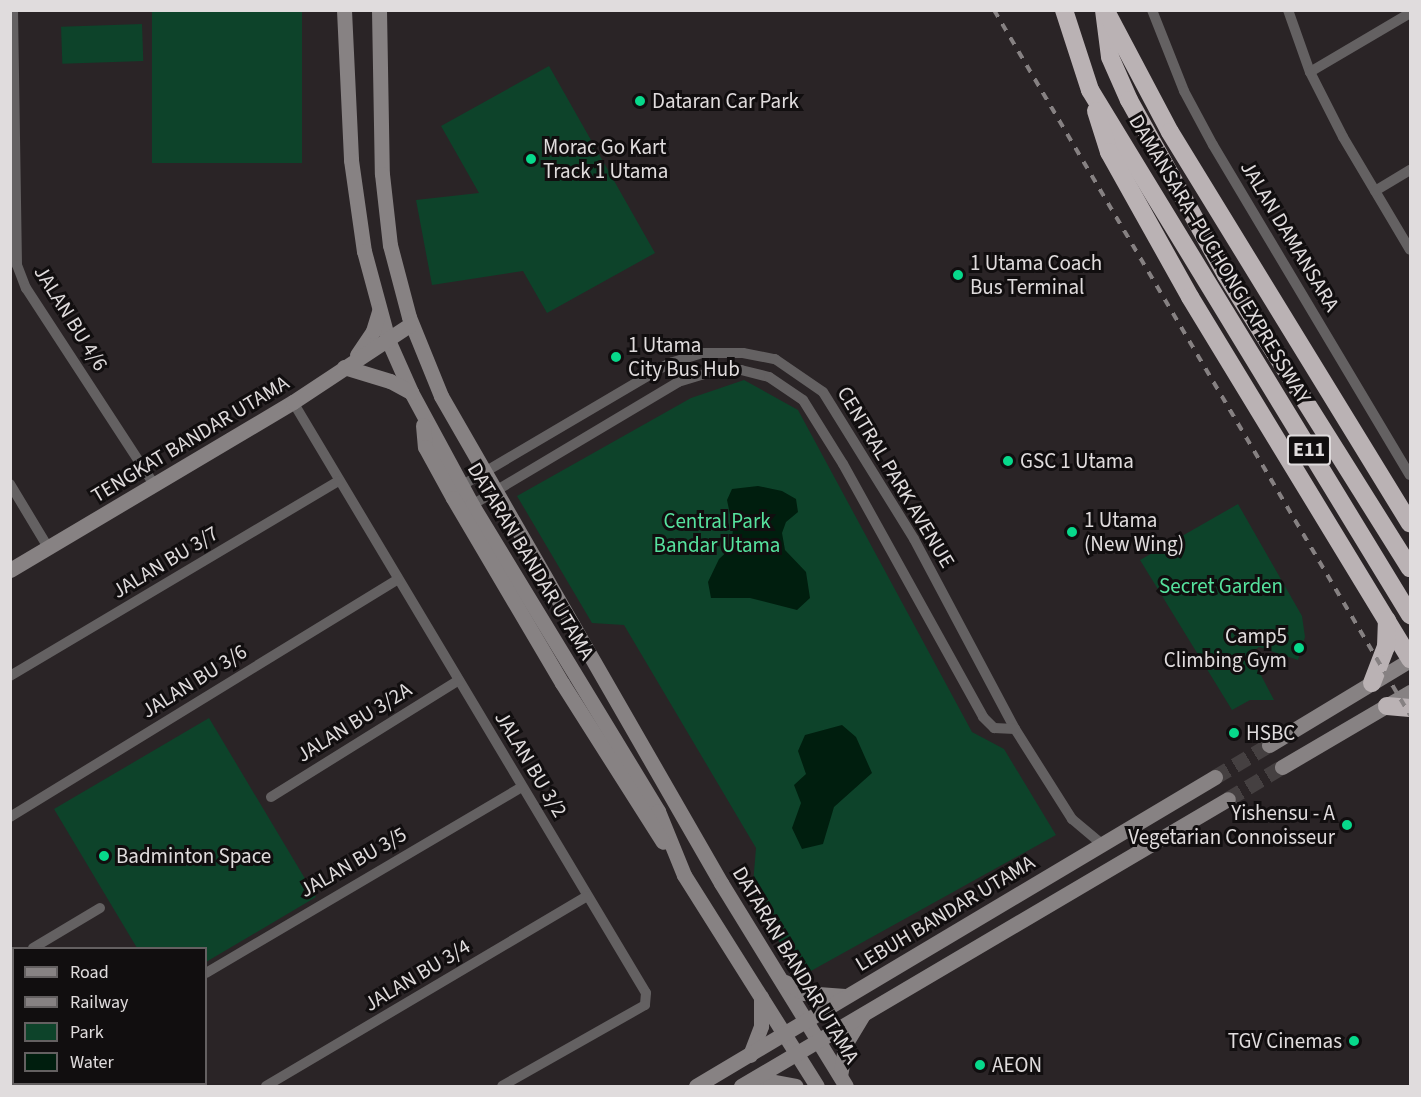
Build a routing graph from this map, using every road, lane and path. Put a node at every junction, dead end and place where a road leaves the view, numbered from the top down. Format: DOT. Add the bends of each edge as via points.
graph roads {
  1 [pos="14,10"];
  2 [pos="344,10"];
  3 [pos="379,10"];
  4 [pos="1064,10"];
  5 [pos="1105,10"];
  6 [pos="1152,10"];
  7 [pos="1288,10"];
  8 [pos="1410,13"];
  9 [pos="12,24"];
  10 [pos="1310,72"];
  11 [pos="1090,90"];
  12 [pos="13,147"];
  13 [pos="1410,170"];
  14 [pos="1375,191"];
  15 [pos="1410,250"];
  16 [pos="14,265"];
  17 [pos="379,311"];
  18 [pos="414,331"];
  19 [pos="388,340"];
  20 [pos="344,367"];
  21 [pos="411,393"];
  22 [pos="293,402"];
  23 [pos="422,419"];
  24 [pos="482,474"];
  25 [pos="1410,475"];
  26 [pos="339,481"];
  27 [pos="10,484"];
  28 [pos="154,484"];
  29 [pos="461,486"];
  30 [pos="493,493"];
  31 [pos="472,505"];
  32 [pos="1410,523"];
  33 [pos="49,549"];
  34 [pos="1410,568"];
  35 [pos="10,570"];
  36 [pos="398,579"];
  37 [pos="1385,617"];
  38 [pos="1410,617"];
  39 [pos="1410,659"];
  40 [pos="10,676"];
  41 [pos="459,680"];
  42 [pos="1372,683"];
  43 [pos="1410,692"];
  44 [pos="1387,706"];
  45 [pos="1410,708"];
  46 [pos="1015,729"];
  47 [pos="1269,745"];
  48 [pos="1282,767"];
  49 [pos="1215,777"];
  50 [pos="522,787"];
  51 [pos="271,797"];
  52 [pos="1228,799"];
  53 [pos="10,817"];
  54 [pos="1102,844"];
  55 [pos="684,875"];
  56 [pos="587,896"];
  57 [pos="100,908"];
  58 [pos="35,947"];
  59 [pos="207,972"];
  60 [pos="783,980"];
  61 [pos="848,995"];
  62 [pos="761,997"];
  63 [pos="867,1010"];
  64 [pos="807,1021"];
  65 [pos="785,1034"];
  66 [pos="818,1040"];
  67 [pos="797,1052"];
  68 [pos="750,1055"];
  69 [pos="843,1081"];
  70 [pos="744,1084"];
  71 [pos="266,1086"];
  72 [pos="502,1086"];
  73 [pos="696,1086"];
  74 [pos="796,1086"];
  75 [pos="817,1086"];
  1 -- 9 [label="street, JALAN BU 4/6"];
  2 -- 17 [label="main road, DATARAN BANDAR UTAMA" via="351,160 364,251"];
  3 -- 18 [label="main road, DATARAN BANDAR UTAMA" via="382,174 395,275"];
  4 -- 11 [label="highway, DAMANSARA–PUCHONG EXPRESSWAY / E11"];
  5 -- 32 [label="highway" via="1170,132"];
  5 -- 34 [label="highway, DAMANSARA–PUCHONG EXPRESSWAY / E11" via="1110,57 1129,100 1226,275"];
  6 -- 25 [label="street, JALAN DAMANSARA" via="1184,91 1213,145"];
  7 -- 10 [label="street"];
  8 -- 10 [label="street"];
  9 -- 12 [label="street, JALAN BU 4/6"];
  10 -- 14 [label="street"];
  11 -- 37 [label="highway" via="1109,153 1190,297"];
  11 -- 38 [label="highway, DAMANSARA–PUCHONG EXPRESSWAY / E11"];
  12 -- 16 [label="street, JALAN BU 4/6"];
  13 -- 14 [label="street"];
  14 -- 15 [label="street"];
  16 -- 28 [label="street, JALAN BU 4/6"];
  17 -- 19 [label="main road, DATARAN BANDAR UTAMA"];
  17 -- 20 [label="main road" via="362,349"];
  18 -- 19 [label="main road, TENGKAT BANDAR UTAMA"];
  18 -- 24 [label="main road, DATARAN BANDAR UTAMA" via="441,396"];
  19 -- 20 [label="main road, TENGKAT BANDAR UTAMA"];
  19 -- 21 [label="main road, DATARAN BANDAR UTAMA"];
  20 -- 21 [label="main road" via="390,381"];
  20 -- 22 [label="main road, TENGKAT BANDAR UTAMA"];
  21 -- 23 [label="main road, DATARAN BANDAR UTAMA"];
  22 -- 26 [label="street, JALAN BU 3/2"];
  22 -- 28 [label="main road, TENGKAT BANDAR UTAMA"];
  23 -- 29 [label="main road, DATARAN BANDAR UTAMA"];
  23 -- 55 [label="main road" via="425,447 453,498 562,683"];
  24 -- 29 [label="street, CENTRAL PARK AVENUE"];
  24 -- 30 [label="main road, DATARAN BANDAR UTAMA"];
  24 -- 46 [label="street, CENTRAL PARK AVENUE" via="670,363 703,353 743,353 775,359 823,393 914,539"];
  26 -- 36 [label="street, JALAN BU 3/2"];
  26 -- 40 [label="street, JALAN BU 3/7"];
  27 -- 33 [label="street"];
  28 -- 33 [label="main road, TENGKAT BANDAR UTAMA"];
  29 -- 31 [label="main road, DATARAN BANDAR UTAMA"];
  30 -- 31 [label="street, CENTRAL PARK AVENUE"];
  30 -- 46 [label="street, CENTRAL PARK AVENUE" via="678,382 713,371 741,370 769,377 803,399 983,717 994,728"];
  30 -- 60 [label="main road, DATARAN BANDAR UTAMA" via="733,903"];
  31 -- 55 [label="main road, DATARAN BANDAR UTAMA" via="658,811"];
  33 -- 35 [label="main road, TENGKAT BANDAR UTAMA"];
  36 -- 41 [label="street, JALAN BU 3/2"];
  36 -- 53 [label="street, JALAN BU 3/6"];
  37 -- 38 [label="highway"];
  37 -- 39 [label="highway"];
  37 -- 42 [label="highway" via="1386,647"];
  39 -- 42 [label="main road"];
  41 -- 50 [label="street, JALAN BU 3/2"];
  41 -- 51 [label="street, JALAN BU 3/2A"];
  42 -- 47 [label="main road"];
  43 -- 44 [label="main road"];
  44 -- 45 [label="highway"];
  44 -- 48 [label="main road"];
  46 -- 54 [label="street, CENTRAL PARK AVENUE" via="1072,819"];
  49 -- 54 [label="main road, LEBUH BANDAR UTAMA"];
  50 -- 56 [label="street, JALAN BU 3/2"];
  50 -- 59 [label="street, JALAN BU 3/5"];
  52 -- 63 [label="main road, LEBUH BANDAR UTAMA"];
  54 -- 61 [label="main road, LEBUH BANDAR UTAMA"];
  55 -- 62 [label="main road, DATARAN BANDAR UTAMA"];
  56 -- 71 [label="street, JALAN BU 3/4"];
  56 -- 72 [label="street, JALAN BU 3/2" via="646,993 645,1005"];
  57 -- 58 [label="street"];
  60 -- 61 [label="main road" via="804,993"];
  60 -- 64 [label="main road, DATARAN BANDAR UTAMA"];
  61 -- 64 [label="main road, LEBUH BANDAR UTAMA"];
  62 -- 65 [label="main road, DATARAN BANDAR UTAMA"];
  62 -- 68 [label="main road" via="761,1026"];
  63 -- 66 [label="main road, LEBUH BANDAR UTAMA"];
  63 -- 69 [label="main road" via="846,1043"];
  64 -- 65 [label="main road, LEBUH BANDAR UTAMA"];
  64 -- 66 [label="main road, DATARAN BANDAR UTAMA"];
  65 -- 67 [label="main road, DATARAN BANDAR UTAMA"];
  65 -- 68 [label="main road, LEBUH BANDAR UTAMA"];
  66 -- 67 [label="main road"];
  66 -- 69 [label="main road, DATARAN BANDAR UTAMA"];
  67 -- 70 [label="main road"];
  67 -- 75 [label="main road, DATARAN BANDAR UTAMA"];
  68 -- 73 [label="main road, LEBUH BANDAR UTAMA"];
  70 -- 74 [label="main road" via="770,1081"];
}
